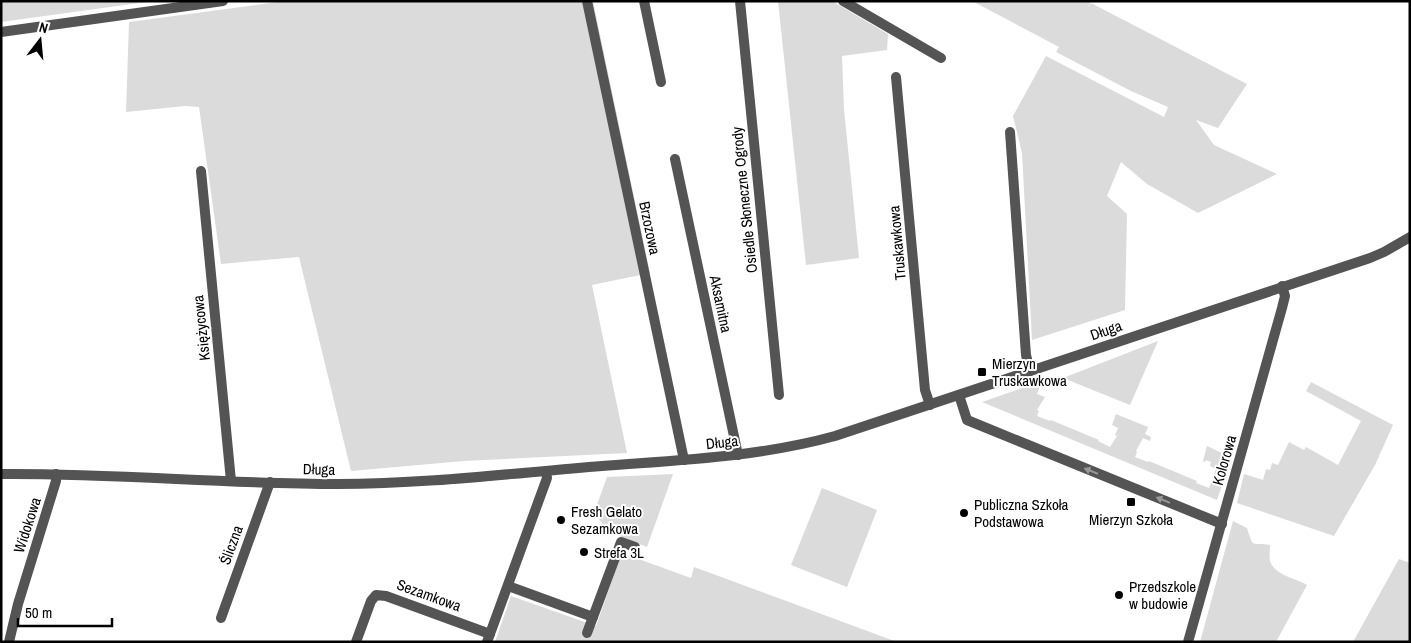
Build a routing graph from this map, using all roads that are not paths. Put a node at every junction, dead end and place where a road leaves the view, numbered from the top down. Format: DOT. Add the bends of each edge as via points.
graph roads {
  1 [pos="223,1"];
  2 [pos="587,1"];
  3 [pos="644,1"];
  4 [pos="740,1"];
  5 [pos="843,1"];
  6 [pos="1,32"];
  7 [pos="941,58"];
  8 [pos="896,77"];
  9 [pos="661,82"];
  10 [pos="1010,132"];
  11 [pos="675,159"];
  12 [pos="201,172"];
  13 [pos="1410,237"];
  14 [pos="1282,286"];
  15 [pos="1030,371"];
  16 [pos="779,395"];
  17 [pos="959,395"];
  18 [pos="930,405"];
  19 [pos="738,455"];
  20 [pos="684,460"];
  21 [pos="546,470"];
  22 [pos="1,474"];
  23 [pos="56,474"];
  24 [pos="231,481"];
  25 [pos="270,482"];
  26 [pos="1222,524"];
  27 [pos="635,547"];
  28 [pos="508,586"];
  29 [pos="593,617"];
  30 [pos="221,618"];
  31 [pos="588,633"];
  32 [pos="489,638"];
  33 [pos="9,642"];
  34 [pos="356,642"];
  35 [pos="1188,642"];
  1 -- 6 [label="street"];
  2 -- 20 [label="street, Brzozowa"];
  3 -- 9 [label="street"];
  4 -- 16 [label="street, Osiedle Słoneczne Ogrody"];
  5 -- 7 [label="street"];
  8 -- 18 [label="street, Truskawkowa" via="925,390"];
  10 -- 15 [label="street" via="1026,355"];
  11 -- 19 [label="street, Aksamitna"];
  12 -- 24 [label="street, Księżycowa"];
  13 -- 14 [label="street, Długa" via="1370,258"];
  14 -- 15 [label="street, Długa"];
  14 -- 26 [label="street, Kolorowa" via="1284,302"];
  15 -- 17 [label="street, Długa"];
  17 -- 18 [label="street, Długa"];
  26 -- 17 [label="street, one-way" via="967,420"];
  18 -- 19 [label="street, Długa" via="820,441"];
  19 -- 20 [label="street, Długa"];
  20 -- 21 [label="street, Długa"];
  21 -- 25 [label="street, Długa" via="374,483"];
  21 -- 28 [label="street, Sezamkowa" via="547,478"];
  22 -- 23 [label="street, Długa"];
  23 -- 24 [label="street, Długa"];
  23 -- 33 [label="street, Widokowa"];
  24 -- 25 [label="street, Długa"];
  25 -- 30 [label="street, Śliczna"];
  26 -- 35 [label="street, Kolorowa"];
  27 -- 29 [label="street" via="621,542"];
  28 -- 29 [label="street"];
  28 -- 32 [label="street, Sezamkowa"];
  29 -- 31 [label="street"];
  32 -- 34 [label="street, Sezamkowa" via="386,596 376,595"];
}
